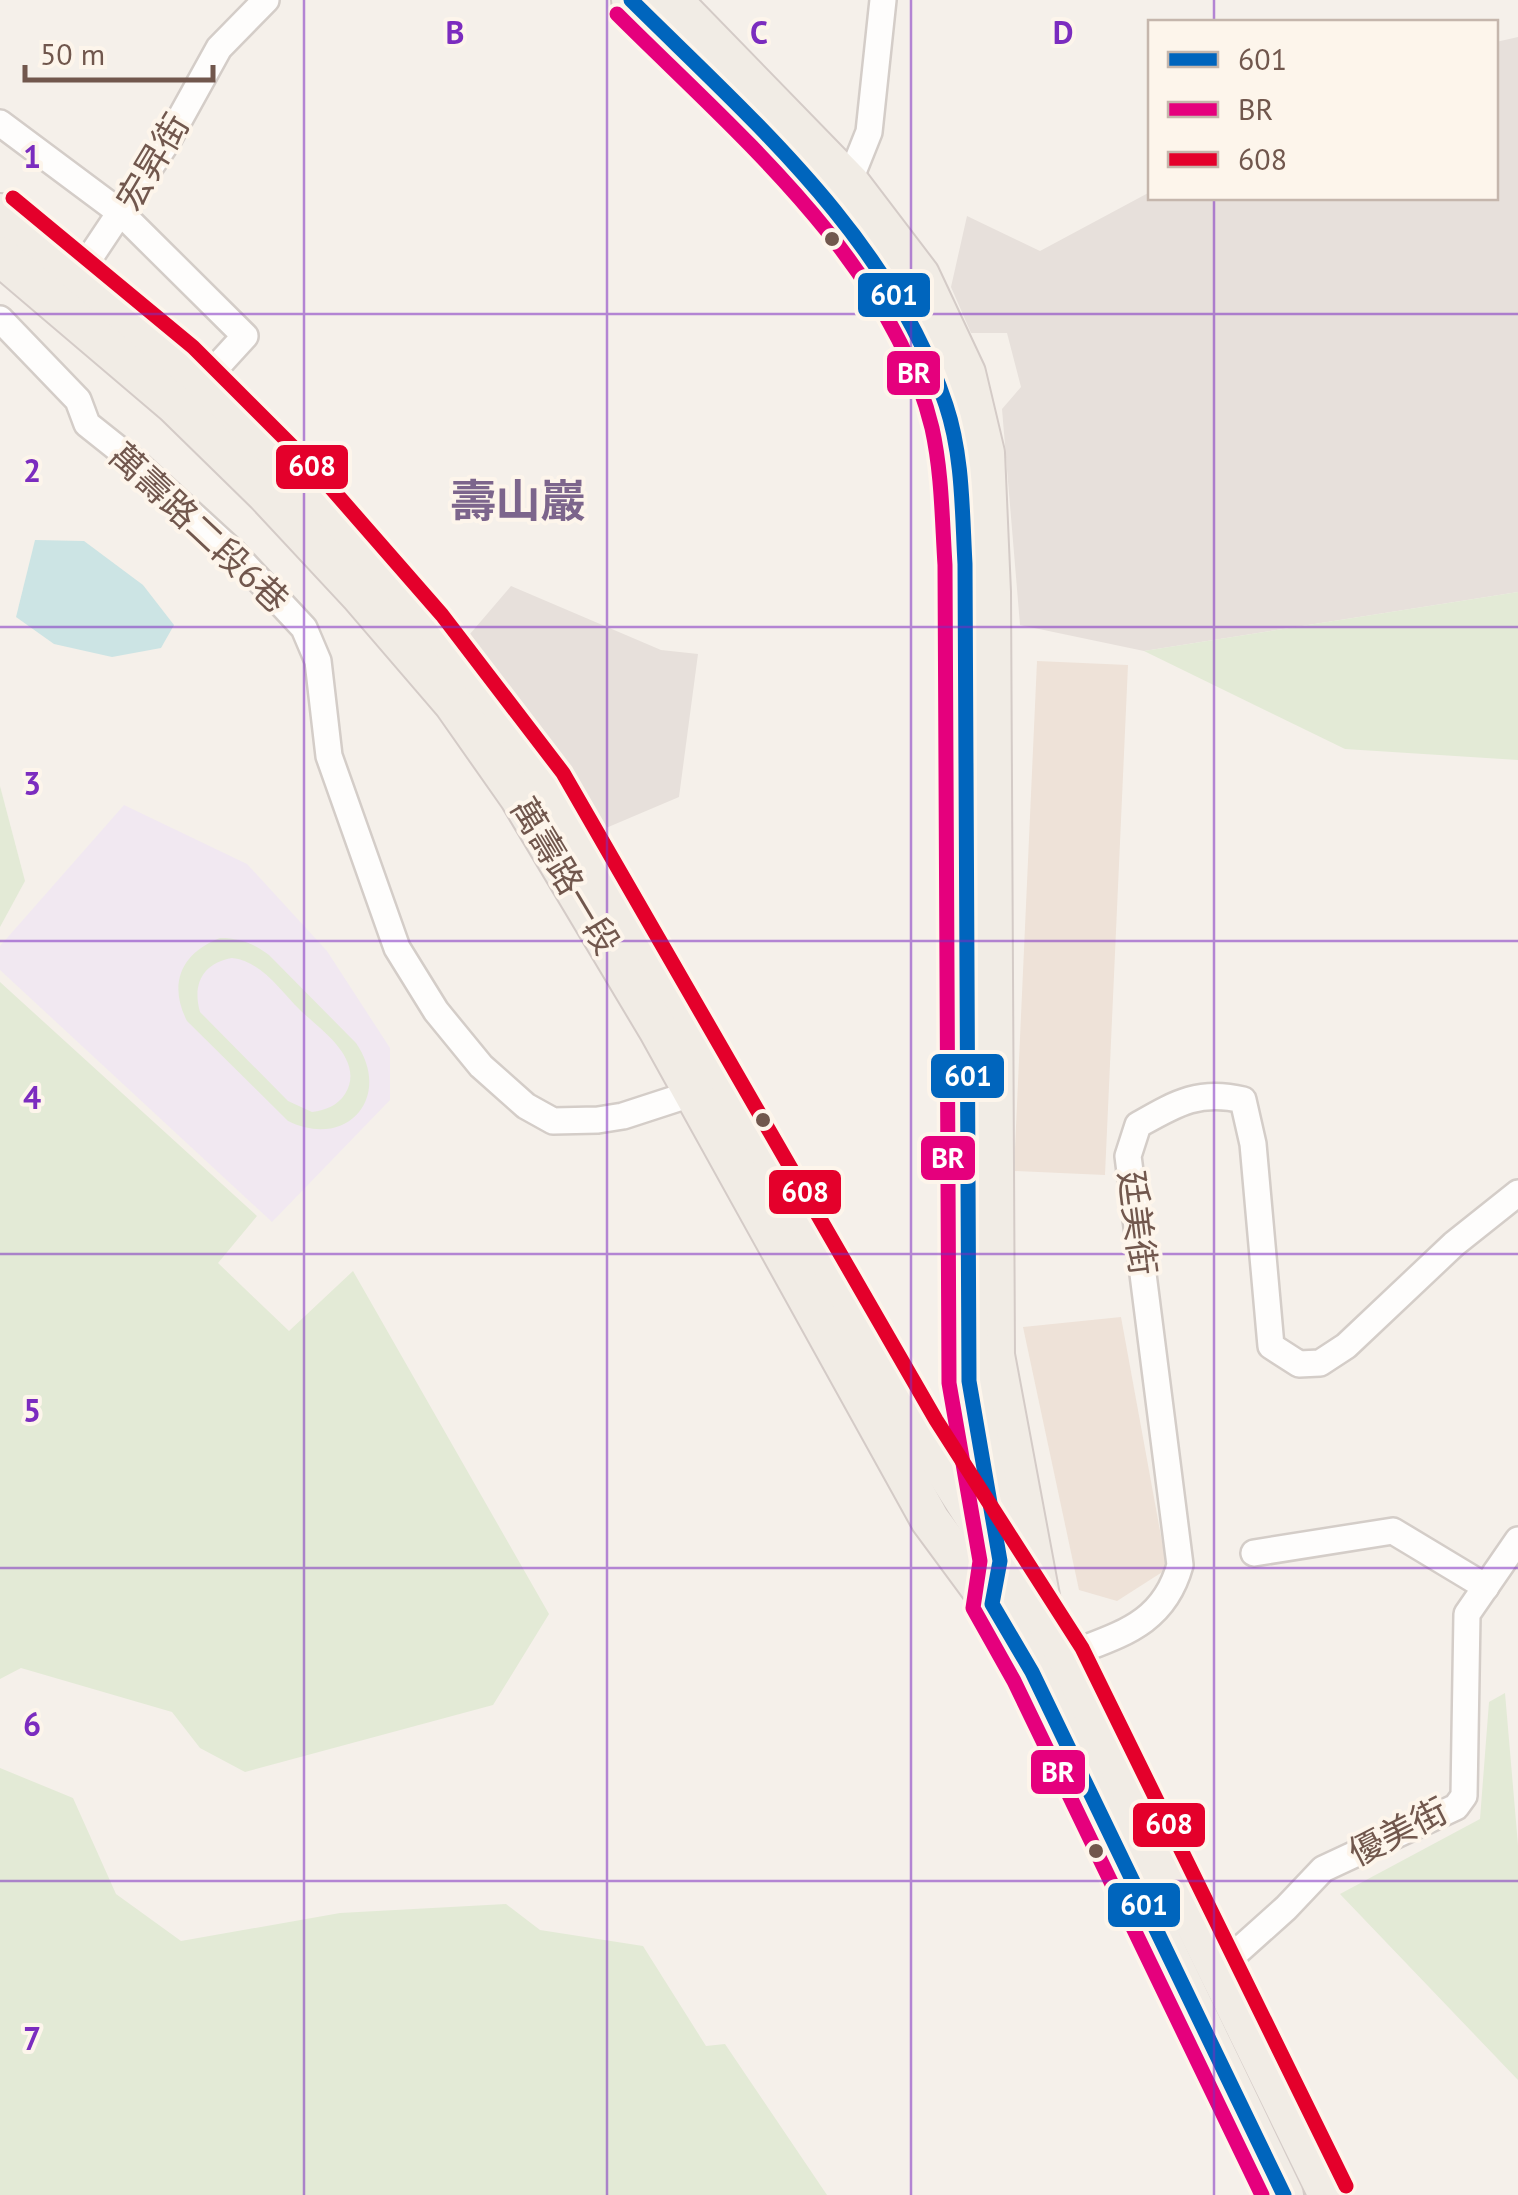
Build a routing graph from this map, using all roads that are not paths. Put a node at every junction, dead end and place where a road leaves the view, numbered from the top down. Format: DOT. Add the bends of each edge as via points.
graph roads {
  1 [pos="266,0"];
  2 [pos="632,0"];
  3 [pos="672,0"];
  4 [pos="883,0"];
  5 [pos="0,123"];
  6 [pos="843,196"];
  7 [pos="0,213"];
  8 [pos="122,214"];
  9 [pos="0,256"];
  10 [pos="77,277"];
  11 [pos="0,319"];
  12 [pos="202,383"];
  13 [pos="708,1088"];
  14 [pos="1518,1193"];
  15 [pos="973,1400"];
  16 [pos="919,1430"];
  17 [pos="1518,1540"];
  18 [pos="1254,1553"];
  19 [pos="1000,1562"];
  20 [pos="1486,1587"];
  21 [pos="992,1604"];
  22 [pos="1048,1653"];
  23 [pos="1218,1969"];
  24 [pos="1284,2195"];
  25 [pos="1328,2195"];
  1 -- 8 [label="street, 宏昇街" via="218,48"];
  2 -- 6 [label="main road"];
  3 -- 6 [label="main road"];
  4 -- 6 [label="street" via="869,132"];
  5 -- 8 [label="street"];
  6 -- 15 [label="main road" via="924,350 946,407 958,466 965,564"];
  6 -- 22 [label="main road" via="920,275 966,372 985,453 995,1354"];
  7 -- 10 [label="main road, 萬壽路一段"];
  8 -- 10 [label="street, 宏昇街"];
  8 -- 12 [label="street" via="245,336"];
  9 -- 13 [label="main road, 萬壽路一段" via="214,442 452,703"];
  10 -- 12 [label="main road, 萬壽路一段"];
  11 -- 13 [label="street, 萬壽路二段6巷" via="78,400 87,424 232,551 304,628 318,661 329,756 397,948 481,1066 553,1121 623,1116"];
  12 -- 13 [label="main road, 萬壽路一段" via="388,579 479,690 547,785"];
  13 -- 16 [label="main road, 萬壽路一段"];
  13 -- 21 [label="main road, 萬壽路一段" via="930,1520"];
  14 -- 22 [label="street, 廷美街" via="1346,1346 1320,1363 1299,1364 1270,1346 1253,1144 1243,1100 1220,1094 1180,1102 1138,1125 1128,1156 1180,1565 1160,1609 1138,1626"];
  15 -- 16 [label="main road" via="933,1430"];
  15 -- 19 [label="main road"];
  16 -- 19 [label="main road, 萬壽路一段"];
  17 -- 20 [label="street, 優美街"];
  18 -- 20 [label="street" via="1393,1531"];
  19 -- 21 [label="main road"];
  19 -- 22 [label="main road, 萬壽路一段"];
  20 -- 23 [label="street, 優美街" via="1467,1614 1464,1796 1456,1806 1323,1869"];
  21 -- 22 [label="main road, 萬壽路一段"];
  22 -- 23 [label="main road"];
  22 -- 24 [label="main road"];
  23 -- 25 [label="main road"];
}
